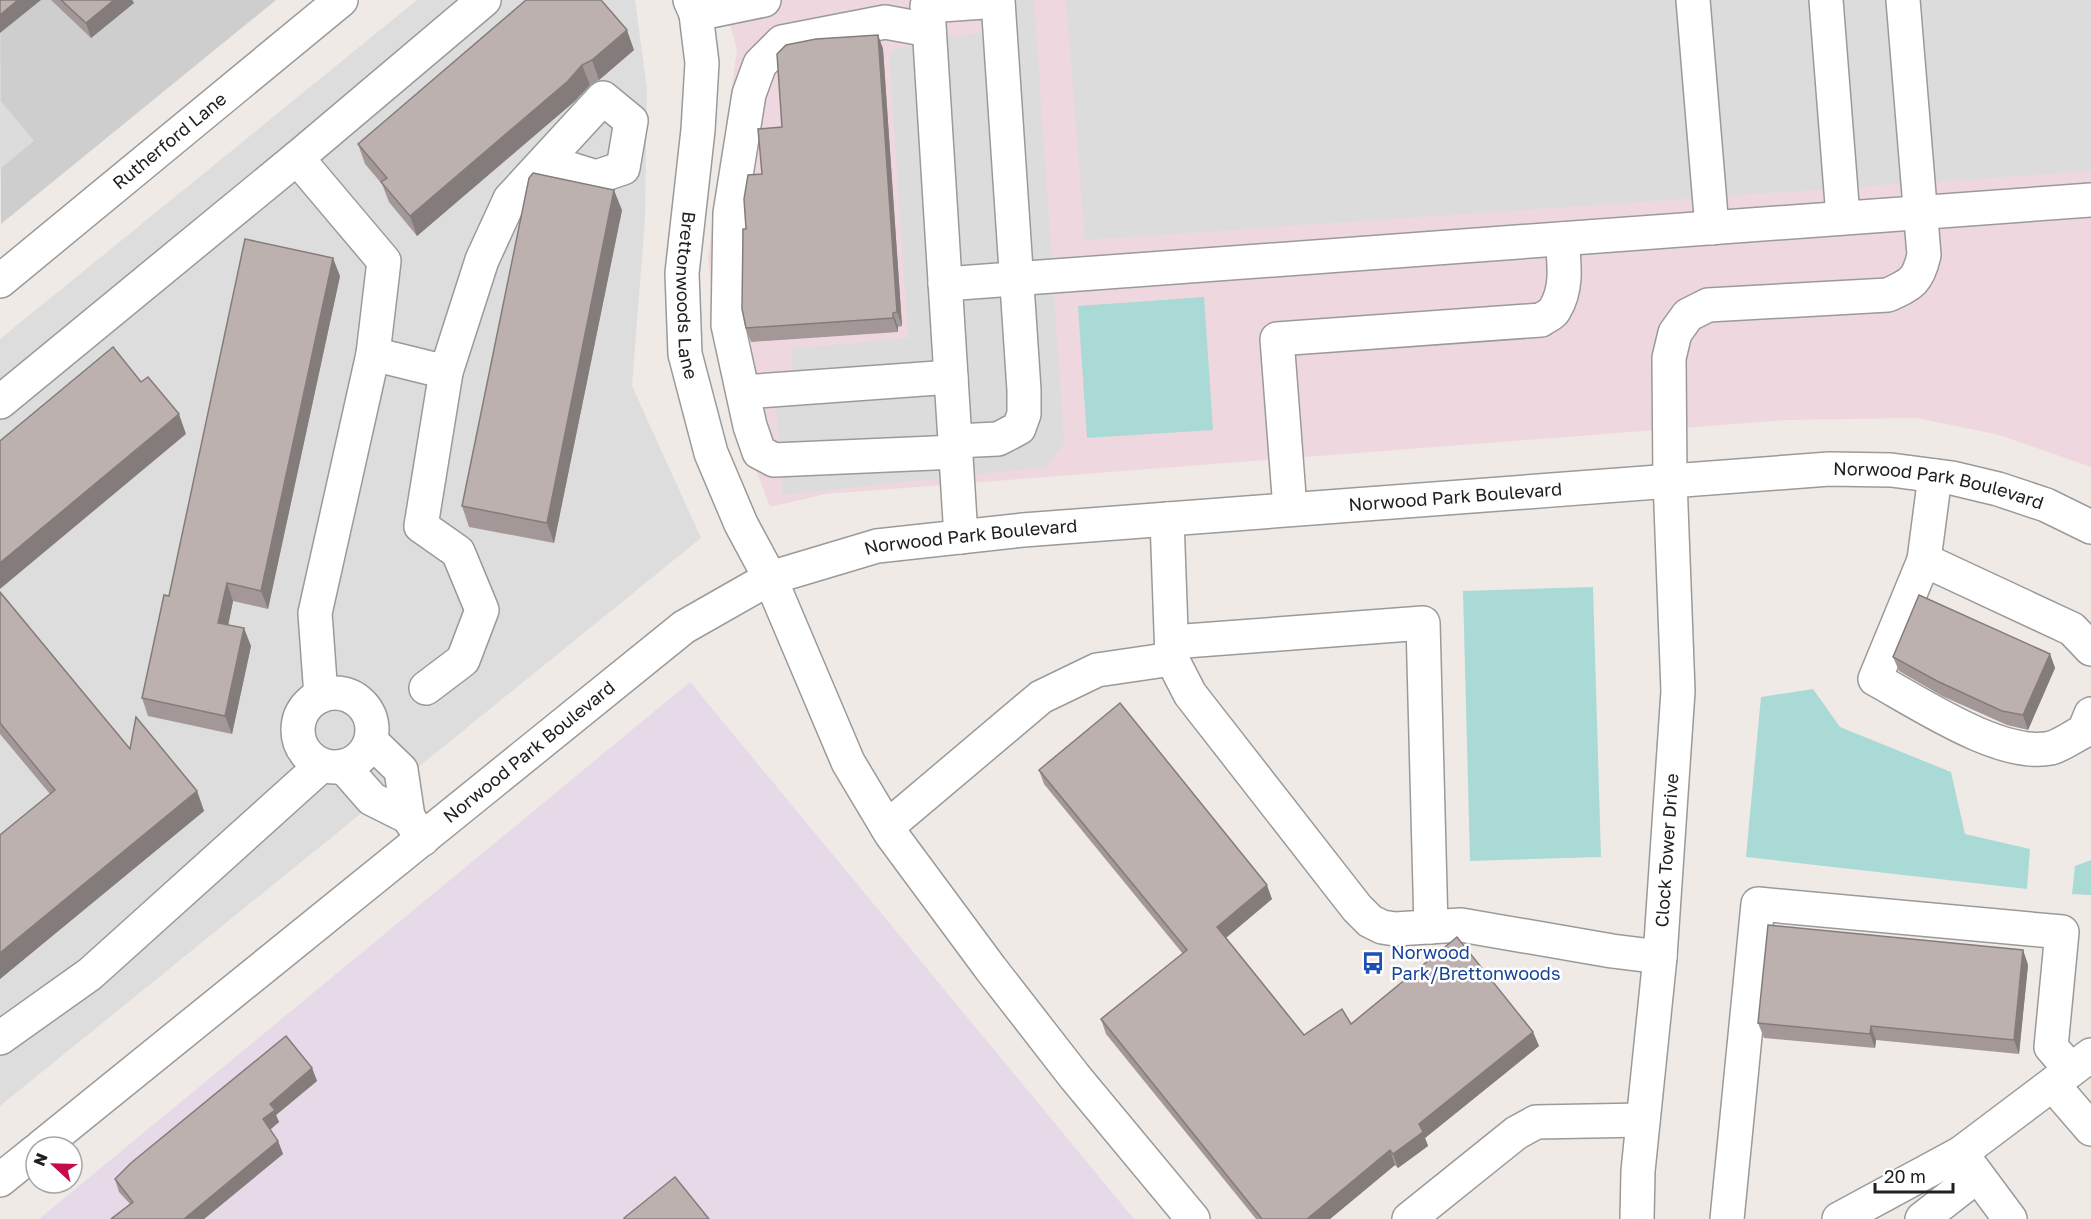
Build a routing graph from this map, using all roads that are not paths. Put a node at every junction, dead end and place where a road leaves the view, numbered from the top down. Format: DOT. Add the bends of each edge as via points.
graph roads {
  1 [pos="341,0"];
  2 [pos="484,0"];
  3 [pos="764,0"];
  4 [pos="1693,0"];
  5 [pos="1826,0"];
  6 [pos="1903,0"];
  7 [pos="693,7"];
  8 [pos="928,12"];
  9 [pos="297,158"];
  10 [pos="545,161"];
  11 [pos="2091,200"];
  12 [pos="1920,213"];
  13 [pos="1844,217"];
  14 [pos="1712,228"];
  15 [pos="1562,239"];
  16 [pos="1017,279"];
  17 [pos="0,281"];
  18 [pos="945,284"];
  19 [pos="373,354"];
  20 [pos="446,372"];
  21 [pos="951,377"];
  22 [pos="743,392"];
  23 [pos="0,402"];
  24 [pos="955,446"];
  25 [pos="1935,476"];
  26 [pos="1670,480"];
  27 [pos="1290,509"];
  28 [pos="1167,519"];
  29 [pos="2091,527"];
  30 [pos="961,537"];
  31 [pos="1924,560"];
  32 [pos="770,578"];
  33 [pos="2091,649"];
  34 [pos="1172,651"];
  35 [pos="426,688"];
  36 [pos="321,696"];
  37 [pos="2091,714"];
  38 [pos="371,741"];
  39 [pos="332,766"];
  40 [pos="887,827"];
  41 [pos="416,828"];
  42 [pos="1431,927"];
  43 [pos="1660,957"];
  44 [pos="0,1038"];
  45 [pos="2072,1070"];
  46 [pos="1643,1120"];
  47 [pos="2091,1129"];
  48 [pos="55,1135"];
  49 [pos="24,1161"];
  50 [pos="1969,1165"];
  51 [pos="0,1180"];
  52 [pos="1193,1219"];
  53 [pos="1409,1219"];
  54 [pos="1637,1219"];
  55 [pos="1727,1219"];
  56 [pos="1839,1219"];
  57 [pos="1922,1219"];
  58 [pos="2010,1219"];
  1 -- 17 [label="street, Rutherford Lane"];
  2 -- 9 [label="street"];
  3 -- 7 [label="street"];
  4 -- 14 [label="street"];
  5 -- 13 [label="street"];
  6 -- 12 [label="street, Clock Tower Drive"];
  7 -- 32 [label="street, Brettonwoods Lane" via="702,63 682,273 685,354 711,453 741,525"];
  8 -- 16 [label="street" via="998,1"];
  8 -- 18 [label="street"];
  8 -- 22 [label="street" via="782,42 760,64 749,94 730,213 728,325"];
  9 -- 19 [label="street" via="384,261"];
  9 -- 23 [label="street"];
  10 -- 20 [label="street" via="505,209 482,260"];
  11 -- 12 [label="street"];
  12 -- 13 [label="street"];
  12 -- 26 [label="street, Clock Tower Drive" via="1924,255 1919,274 1906,287 1888,295 1708,305 1689,315 1675,333 1669,358"];
  13 -- 14 [label="street"];
  14 -- 15 [label="street"];
  15 -- 16 [label="street"];
  15 -- 27 [label="street" via="1563,291 1555,311 1541,320 1277,339"];
  16 -- 18 [label="street"];
  16 -- 24 [label="street" via="1024,390 1024,414 1019,428 998,439"];
  18 -- 21 [label="street"];
  19 -- 20 [label="street"];
  19 -- 36 [label="street" via="315,614"];
  20 -- 35 [label="street" via="421,526 458,552 482,610 463,660"];
  21 -- 22 [label="street"];
  21 -- 24 [label="street"];
  22 -- 24 [label="street" via="759,452 774,460"];
  24 -- 30 [label="street"];
  25 -- 26 [label="street, Norwood Park Boulevard" via="1891,470 1829,469"];
  25 -- 29 [label="street, Norwood Park Boulevard" via="1998,489 2046,505"];
  25 -- 31 [label="street"];
  26 -- 27 [label="street, Norwood Park Boulevard"];
  26 -- 43 [label="street, Clock Tower Drive" via="1678,691"];
  27 -- 28 [label="street, Norwood Park Boulevard"];
  28 -- 30 [label="street, Norwood Park Boulevard"];
  28 -- 34 [label="street"];
  30 -- 32 [label="street, Norwood Park Boulevard" via="877,546"];
  31 -- 33 [label="street" via="2072,629"];
  31 -- 37 [label="street" via="1875,679 1980,736 2021,750 2052,748 2084,731"];
  32 -- 40 [label="street, Brettonwoods Lane" via="848,762"];
  32 -- 41 [label="street, Norwood Park Boulevard" via="684,627"];
  34 -- 40 [label="street" via="1097,670 1041,697"];
  34 -- 42 [label="street" via="1190,694 1357,908 1382,927"];
  34 -- 42 [label="street" via="1423,623"];
  36 -- 38 [label="street" via="344,694 364,706 370,716"];
  36 -- 39 [label="street" via="303,712 298,737 311,759"];
  38 -- 39 [label="street" via="358,760"];
  38 -- 41 [label="street" via="401,770"];
  39 -- 41 [label="street"];
  39 -- 44 [label="street" via="90,974"];
  40 -- 52 [label="street, Brettonwoods Lane" via="1075,1077"];
  41 -- 48 [label="street, Norwood Park Boulevard"];
  42 -- 43 [label="street" via="1461,925"];
  43 -- 46 [label="street, Clock Tower Drive"];
  45 -- 47 [label="street"];
  45 -- 50 [label="street"];
  45 -- 55 [label="street" via="2051,1047 2062,932 1758,904"];
  46 -- 53 [label="street" via="1536,1122 1516,1133"];
  46 -- 54 [label="street, Clock Tower Drive"];
  49 -- 51 [label="street"];
  50 -- 56 [label="street"];
  50 -- 57 [label="street"];
  50 -- 58 [label="street"];
}
